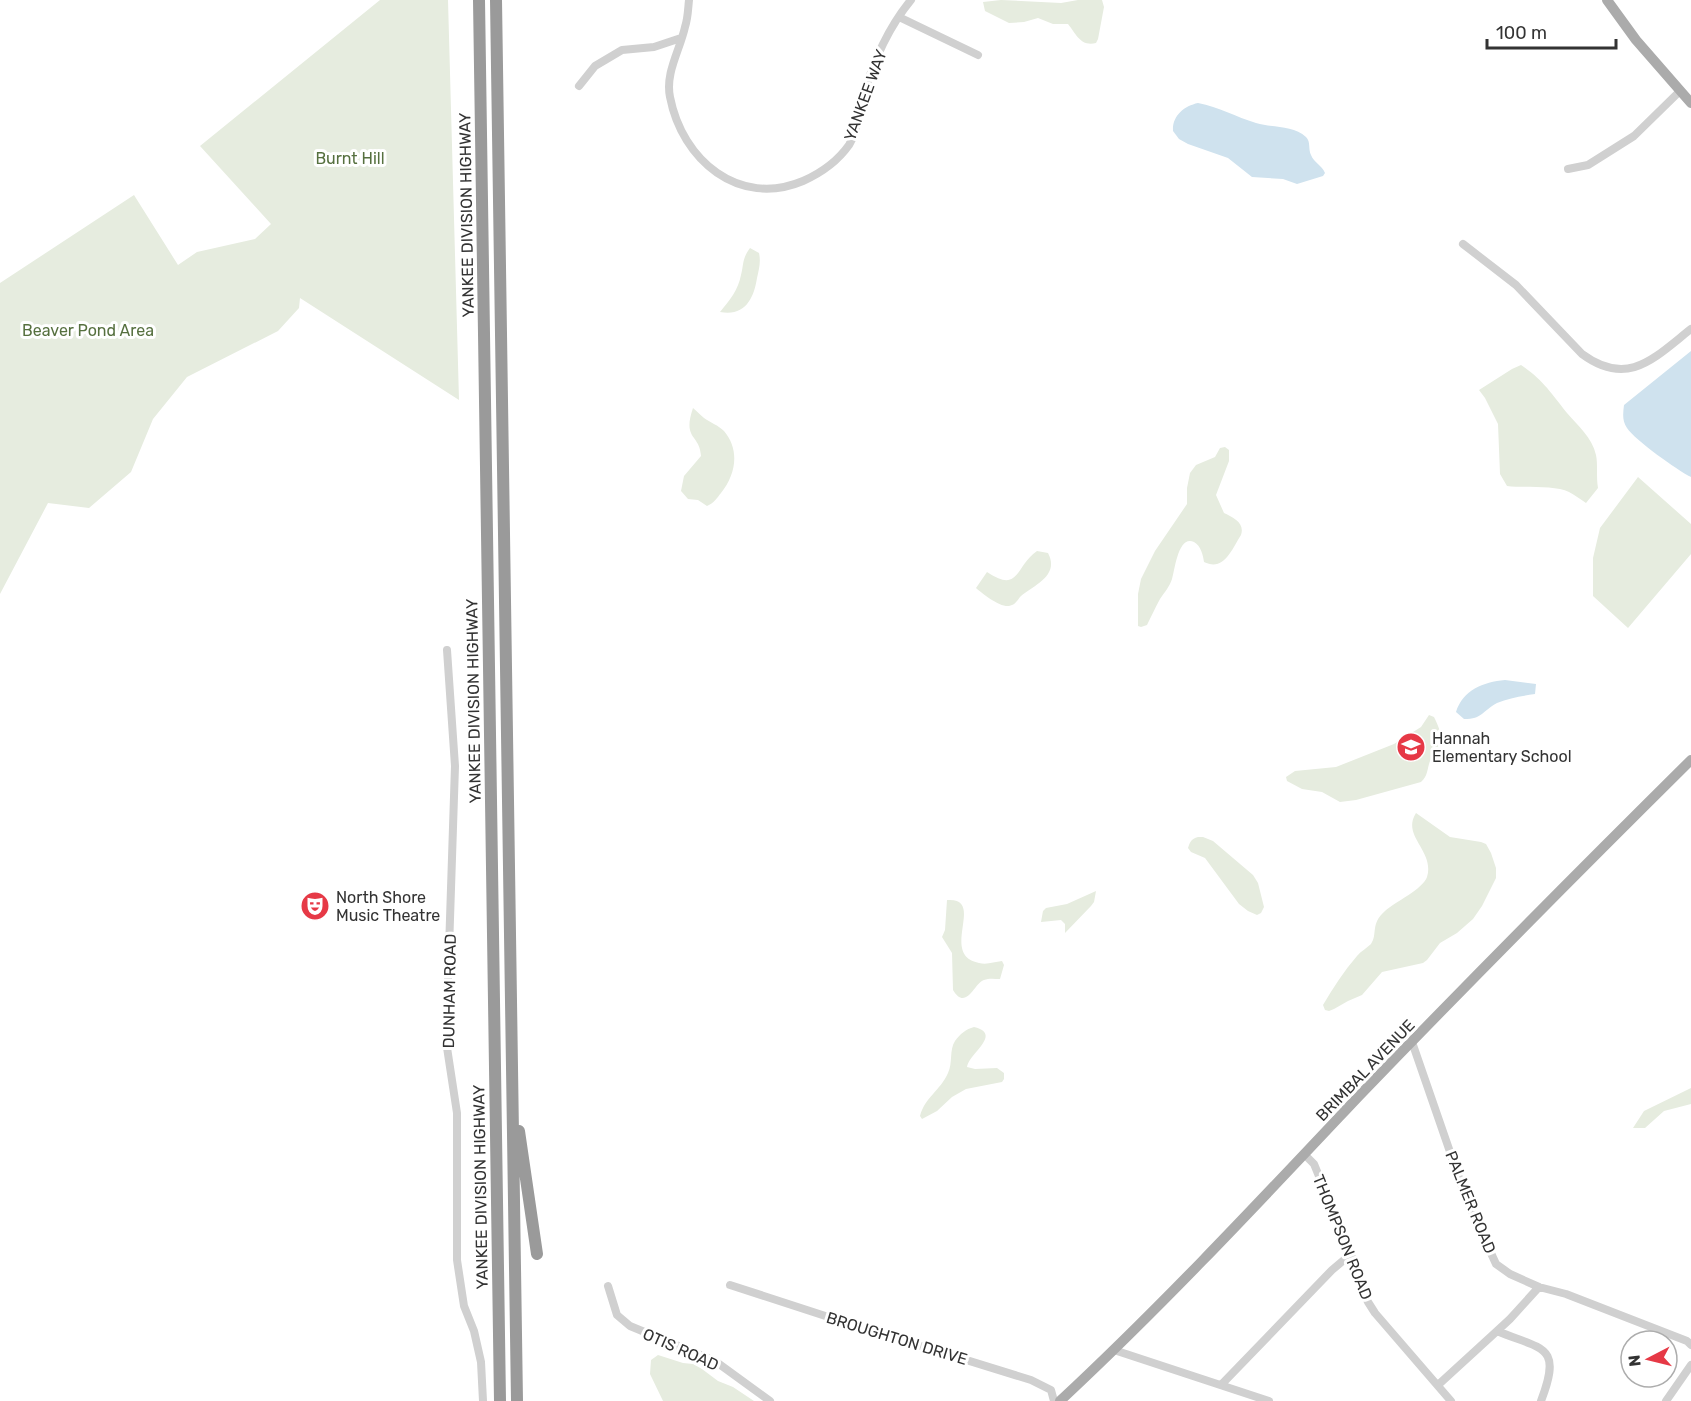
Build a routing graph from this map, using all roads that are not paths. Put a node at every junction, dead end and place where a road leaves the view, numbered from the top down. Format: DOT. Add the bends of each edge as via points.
graph roads {
  1 [pos="479,0"];
  2 [pos="496,0"];
  3 [pos="689,0"];
  4 [pos="911,0"];
  5 [pos="1607,0"];
  6 [pos="899,17"];
  7 [pos="681,38"];
  8 [pos="978,55"];
  9 [pos="579,86"];
  10 [pos="1680,91"];
  11 [pos="1691,103"];
  12 [pos="1568,169"];
  13 [pos="1463,244"];
  14 [pos="1691,329"];
  15 [pos="447,650"];
  16 [pos="1691,760"];
  17 [pos="1412,1042"];
  18 [pos="512,1079"];
  19 [pos="1305,1155"];
  20 [pos="537,1254"];
  21 [pos="1351,1254"];
  22 [pos="730,1285"];
  23 [pos="608,1286"];
  24 [pos="1539,1287"];
  25 [pos="1497,1331"];
  26 [pos="1691,1345"];
  27 [pos="1114,1350"];
  28 [pos="1691,1365"];
  29 [pos="1221,1384"];
  30 [pos="1438,1386"];
  31 [pos="483,1401"];
  32 [pos="500,1401"];
  33 [pos="517,1401"];
  34 [pos="770,1401"];
  35 [pos="1054,1401"];
  36 [pos="1060,1401"];
  37 [pos="1269,1401"];
  38 [pos="1451,1401"];
  39 [pos="1541,1401"];
  40 [pos="1666,1401"];
  1 -- 32 [label="highway, YANKEE DIVISION HIGHWAY"];
  2 -- 18 [label="highway, YANKEE DIVISION HIGHWAY"];
  3 -- 7 [label="street, YANKEE WAY"];
  4 -- 6 [label="street, YANKEE WAY"];
  5 -- 10 [label="main road"];
  6 -- 7 [label="street, YANKEE WAY" via="875,61 849,144 825,170 783,187 758,189 738,185 703,163 687,143 669,95"];
  6 -- 8 [label="street"];
  7 -- 9 [label="street" via="654,47 622,50 595,66"];
  10 -- 11 [label="main road"];
  10 -- 12 [label="street" via="1634,136 1588,165"];
  13 -- 14 [label="street" via="1516,285 1582,354 1605,368 1634,367 1650,360"];
  15 -- 31 [label="street, DUNHAM ROAD" via="455,766 446,1041 457,1113 457,1260 464,1306 481,1362"];
  16 -- 17 [label="main road, BRIMBAL AVENUE"];
  17 -- 19 [label="main road, BRIMBAL AVENUE"];
  17 -- 24 [label="street, PALMER ROAD" via="1467,1201 1496,1264"];
  18 -- 20 [label="highway"];
  18 -- 33 [label="highway, YANKEE DIVISION HIGHWAY"];
  19 -- 21 [label="street, THOMPSON ROAD" via="1314,1164"];
  19 -- 27 [label="main road, BRIMBAL AVENUE"];
  21 -- 29 [label="street"];
  21 -- 30 [label="street, THOMPSON ROAD" via="1368,1302"];
  22 -- 35 [label="street, BROUGHTON DRIVE" via="1031,1380 1051,1390"];
  23 -- 34 [label="street, OTIS ROAD" via="616,1315 630,1326 715,1361"];
  24 -- 25 [label="street"];
  24 -- 26 [label="street, PALMER ROAD" via="1642,1323"];
  25 -- 30 [label="street"];
  25 -- 39 [label="street" via="1548,1355 1551,1371"];
  27 -- 29 [label="street"];
  27 -- 36 [label="main road, BRIMBAL AVENUE"];
  28 -- 40 [label="street"];
  29 -- 37 [label="street"];
  30 -- 38 [label="street, THOMPSON ROAD"];
}
